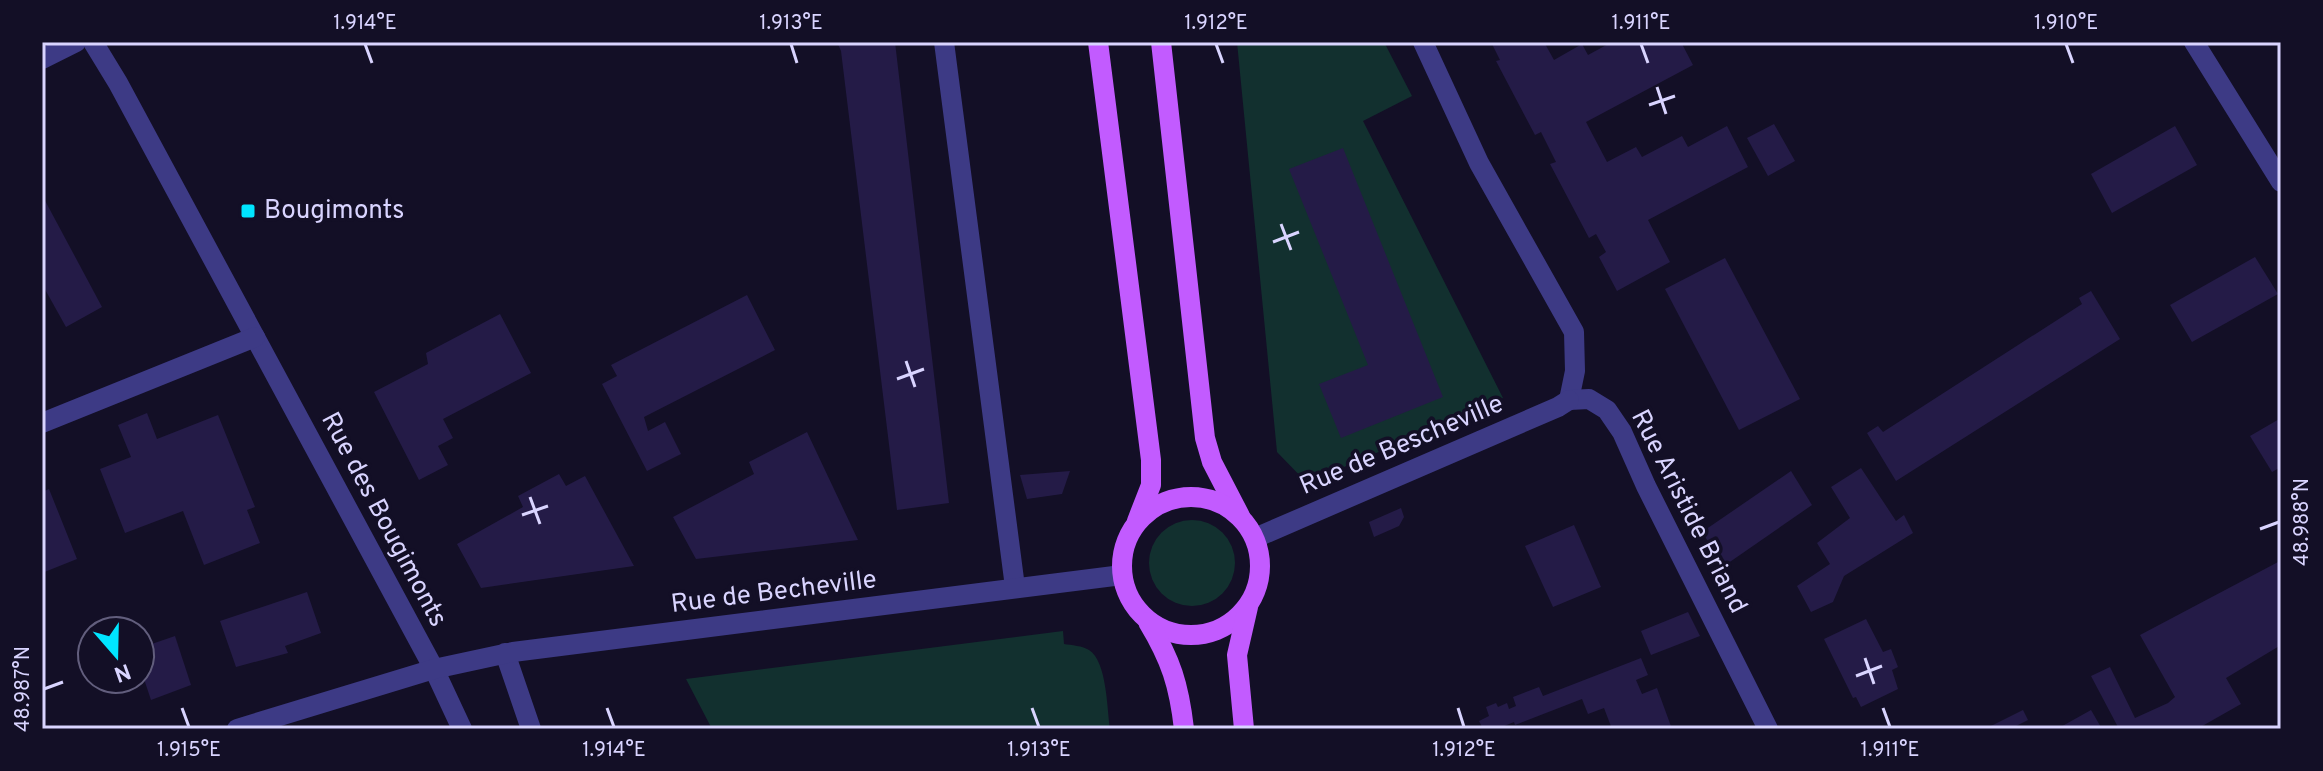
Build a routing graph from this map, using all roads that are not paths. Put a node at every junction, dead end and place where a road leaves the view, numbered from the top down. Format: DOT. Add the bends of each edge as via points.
graph roads {
  1 [pos="76,42"];
  2 [pos="93,42"];
  3 [pos="944,42"];
  4 [pos="1098,42"];
  5 [pos="1161,42"];
  6 [pos="1423,42"];
  7 [pos="2194,42"];
  8 [pos="42,59"];
  9 [pos="2281,182"];
  10 [pos="255,337"];
  11 [pos="1569,400"];
  12 [pos="42,423"];
  13 [pos="1240,516"];
  14 [pos="1137,521"];
  15 [pos="1255,538"];
  16 [pos="1122,575"];
  17 [pos="1015,587"];
  18 [pos="1249,604"];
  19 [pos="1146,619"];
  20 [pos="505,653"];
  21 [pos="434,669"];
  22 [pos="237,729"];
  23 [pos="462,729"];
  24 [pos="531,729"];
  25 [pos="1184,729"];
  26 [pos="1244,729"];
  27 [pos="1768,729"];
  1 -- 8 [label="street"];
  2 -- 10 [label="street, Rue des Bougimonts"];
  3 -- 17 [label="street"];
  4 -- 14 [label="main road" via="1151,460 1151,485"];
  5 -- 13 [label="main road" via="1205,438"];
  6 -- 11 [label="street" via="1479,163 1574,332"];
  7 -- 9 [label="street"];
  10 -- 12 [label="street"];
  10 -- 21 [label="street, Rue des Bougimonts"];
  11 -- 15 [label="street, Rue de Bescheville"];
  11 -- 27 [label="street, Rue Aristide Briand" via="1589,399 1607,410 1622,432"];
  13 -- 14 [label="main road" via="1215,502 1188,497 1169,500"];
  13 -- 15 [label="main road"];
  14 -- 16 [label="main road" via="1122,556"];
  15 -- 18 [label="main road" via="1260,568"];
  16 -- 17 [label="street, Rue de Becheville"];
  16 -- 19 [label="main road" via="1133,604"];
  17 -- 20 [label="street, Rue de Becheville"];
  18 -- 19 [label="main road" via="1236,619 1201,635 1182,635"];
  18 -- 26 [label="main road" via="1237,655"];
  19 -- 25 [label="main road" via="1177,681"];
  20 -- 21 [label="street, Rue de Becheville"];
  20 -- 24 [label="street"];
  21 -- 22 [label="street, Rue de Becheville"];
  21 -- 23 [label="street, Rue des Bougimonts"];
}
